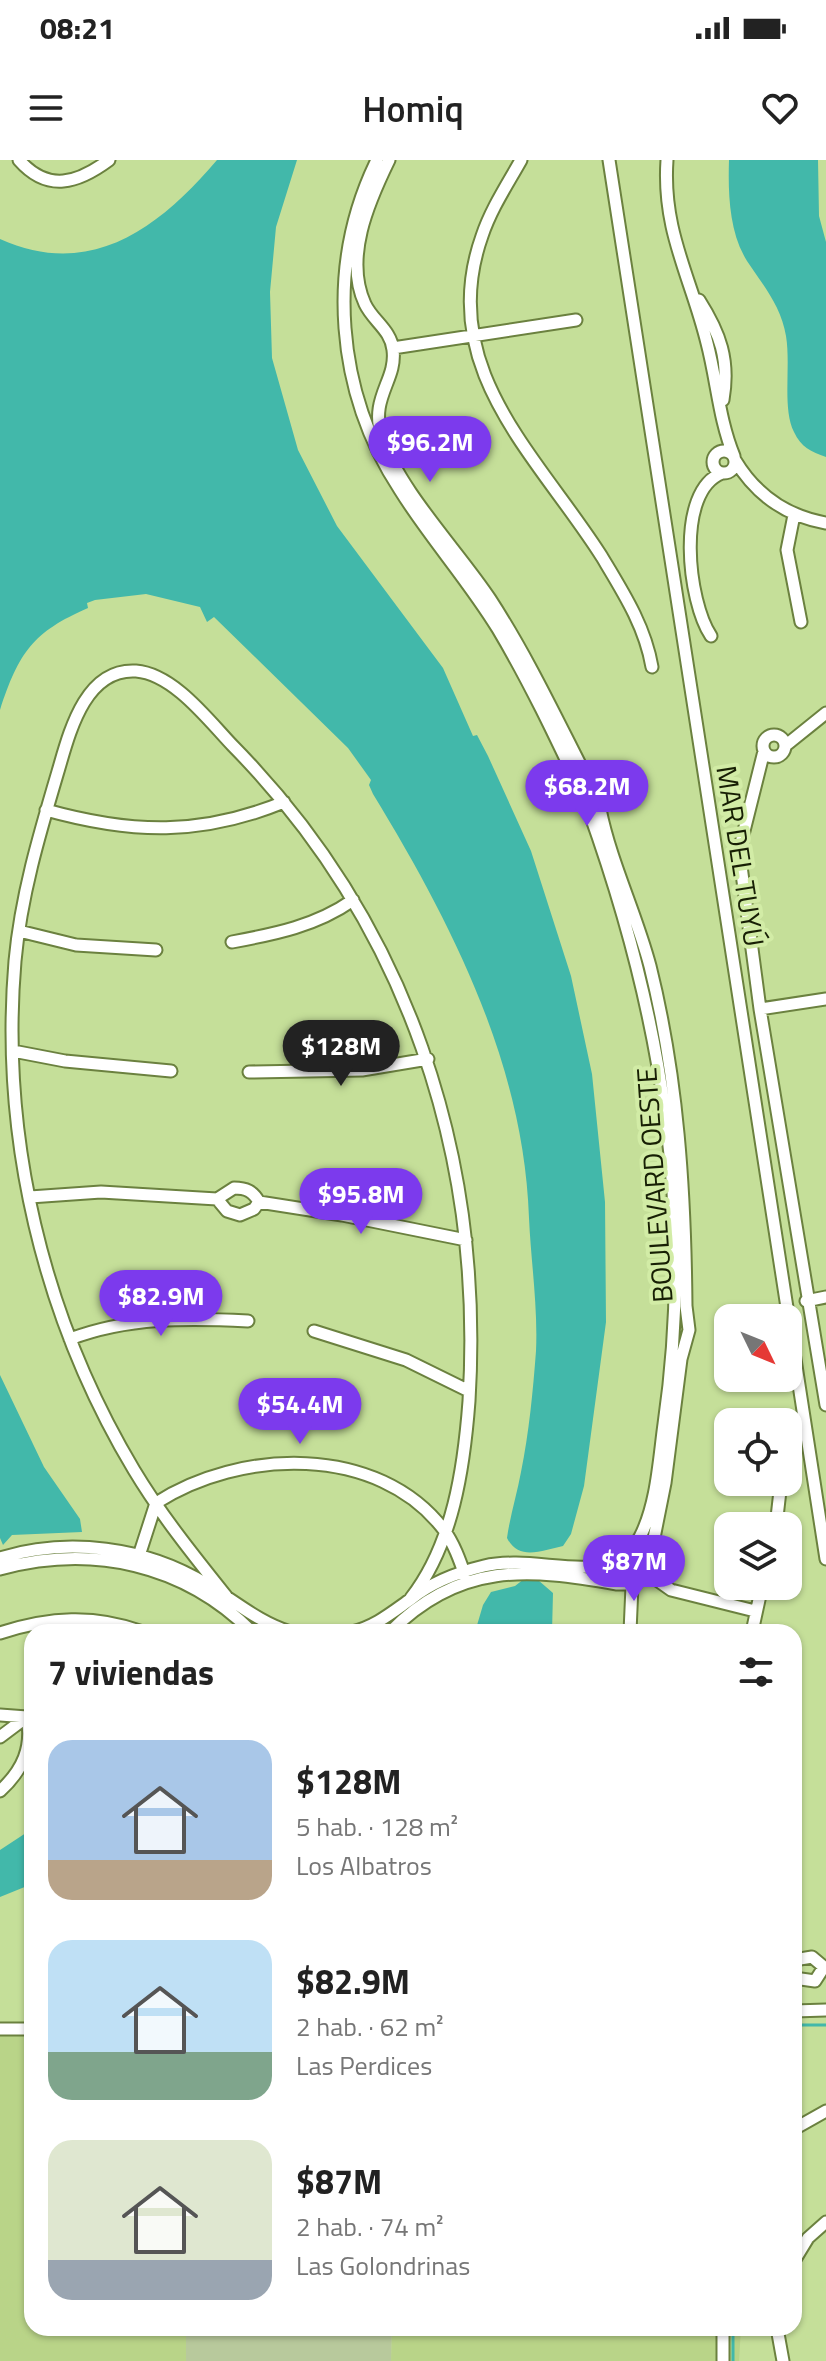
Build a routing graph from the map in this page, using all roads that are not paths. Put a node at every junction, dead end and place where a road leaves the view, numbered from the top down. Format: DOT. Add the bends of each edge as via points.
graph roads {
  1 [pos="19,160"];
  2 [pos="109,160"];
  3 [pos="377,160"];
  4 [pos="389,160"];
  5 [pos="521,160"];
  6 [pos="609,160"];
  7 [pos="667,160"];
  8 [pos="362,214"];
  9 [pos="367,309"];
  10 [pos="345,319"];
  11 [pos="576,320"];
  12 [pos="473,337"];
  13 [pos="393,348"];
  14 [pos="382,389"];
  15 [pos="357,394"];
  16 [pos="724,429"];
  17 [pos="714,458"];
  18 [pos="734,458"];
  19 [pos="724,473"];
  20 [pos="747,479"];
  21 [pos="404,486"];
  22 [pos="699,493"];
  23 [pos="794,515"];
  24 [pos="826,523"];
  25 [pos="801,622"];
  26 [pos="711,636"];
  27 [pos="652,667"];
  28 [pos="826,713"];
  29 [pos="805,728"];
  30 [pos="774,735"];
  31 [pos="764,751"];
  32 [pos="782,751"];
  33 [pos="755,791"];
  34 [pos="284,802"];
  35 [pos="46,810"];
  36 [pos="353,900"];
  37 [pos="19,931"];
  38 [pos="232,942"];
  39 [pos="156,950"];
  40 [pos="826,999"];
  41 [pos="760,1009"];
  42 [pos="13,1051"];
  43 [pos="428,1059"];
  44 [pos="171,1071"];
  45 [pos="249,1072"];
  46 [pos="30,1197"];
  47 [pos="217,1199"];
  48 [pos="259,1202"];
  49 [pos="466,1240"];
  50 [pos="681,1249"];
  51 [pos="826,1297"];
  52 [pos="806,1301"];
  53 [pos="688,1316"];
  54 [pos="674,1320"];
  55 [pos="248,1321"];
  56 [pos="314,1331"];
  57 [pos="673,1333"];
  58 [pos="687,1337"];
  59 [pos="70,1339"];
  60 [pos="469,1391"];
  61 [pos="826,1405"];
  62 [pos="664,1456"];
  63 [pos="156,1503"];
  64 [pos="446,1533"];
  65 [pos="630,1551"];
  66 [pos="0,1558"];
  67 [pos="826,1559"];
  68 [pos="138,1560"];
  69 [pos="614,1562"];
  70 [pos="648,1568"];
  71 [pos="0,1569"];
  72 [pos="466,1577"];
  73 [pos="617,1584"];
  74 [pos="632,1586"];
  75 [pos="226,1596"];
  76 [pos="411,1598"];
  77 [pos="758,1600"];
  78 [pos="755,1611"];
  79 [pos="30,1624"];
  80 [pos="116,1624"];
  81 [pos="243,1624"];
  82 [pos="266,1624"];
  83 [pos="374,1624"];
  84 [pos="399,1624"];
  85 [pos="630,1624"];
  86 [pos="753,1624"];
  87 [pos="24,1626"];
  88 [pos="0,1633"];
  89 [pos="0,1715"];
  90 [pos="24,1715"];
  91 [pos="24,1719"];
  92 [pos="0,1737"];
  93 [pos="24,1758"];
  94 [pos="0,1791"];
  95 [pos="802,1959"];
  96 [pos="802,1979"];
  97 [pos="826,2010"];
  98 [pos="802,2011"];
  99 [pos="0,2029"];
  100 [pos="24,2029"];
  101 [pos="826,2111"];
  102 [pos="802,2124"];
  103 [pos="826,2222"];
  104 [pos="802,2248"];
  105 [pos="723,2336"];
  106 [pos="778,2336"];
  107 [pos="723,2361"];
  108 [pos="783,2361"];
  1 -- 2 [label="street" via="38,176 63,183 85,177"];
  3 -- 8 [label="street"];
  4 -- 8 [label="street"];
  5 -- 12 [label="street" via="477,253 470,294"];
  6 -- 67 [label="street, MAR DEL TUYÚ"];
  7 -- 16 [label="street" via="668,219 688,283 709,325 721,371"];
  8 -- 9 [label="street" via="356,270"];
  8 -- 10 [label="street" via="344,272"];
  9 -- 10 [label="street"];
  9 -- 13 [label="street"];
  10 -- 15 [label="street"];
  11 -- 12 [label="street"];
  12 -- 13 [label="street"];
  12 -- 27 [label="street" via="492,397 614,578 647,641"];
  13 -- 14 [label="street"];
  14 -- 15 [label="street" via="375,395"];
  14 -- 21 [label="street" via="382,438"];
  15 -- 21 [label="street" via="367,428"];
  16 -- 17 [label="street"];
  16 -- 18 [label="street"];
  17 -- 18 [label="street" via="724,451"];
  17 -- 19 [label="street" via="717,470"];
  17 -- 22 [label="street"];
  18 -- 19 [label="street" via="734,467"];
  18 -- 20 [label="street"];
  19 -- 20 [label="street"];
  19 -- 22 [label="street"];
  20 -- 23 [label="street"];
  21 -- 50 [label="street, BOULEVARD OESTE" via="484,599 586,788 601,798 595,810 652,998 672,1120"];
  22 -- 26 [label="street" via="690,550 701,619"];
  23 -- 24 [label="street"];
  23 -- 25 [label="street" via="787,550"];
  28 -- 29 [label="street"];
  29 -- 30 [label="street"];
  29 -- 32 [label="street"];
  30 -- 31 [label="street" via="765,739"];
  30 -- 32 [label="street" via="781,737"];
  31 -- 32 [label="street" via="769,756"];
  31 -- 33 [label="street"];
  32 -- 33 [label="street"];
  33 -- 41 [label="street" via="741,851"];
  34 -- 35 [label="street" via="204,826 149,830 97,825"];
  34 -- 35 [label="street" via="169,686 149,674 127,671 108,677 87,698"];
  34 -- 36 [label="street"];
  35 -- 37 [label="street"];
  36 -- 38 [label="street" via="299,927"];
  36 -- 43 [label="street"];
  37 -- 39 [label="street" via="76,945"];
  37 -- 42 [label="street"];
  40 -- 41 [label="street"];
  41 -- 52 [label="street"];
  42 -- 44 [label="street"];
  42 -- 46 [label="street"];
  43 -- 45 [label="street" via="362,1070"];
  43 -- 49 [label="street" via="456,1164"];
  46 -- 47 [label="street" via="101,1192"];
  46 -- 59 [label="street" via="44,1262"];
  47 -- 48 [label="street" via="228,1189 241,1188"];
  47 -- 48 [label="street" via="227,1211 240,1215"];
  48 -- 49 [label="street"];
  49 -- 60 [label="street" via="472,1338"];
  50 -- 53 [label="street, BOULEVARD OESTE"];
  50 -- 54 [label="street, BOULEVARD OESTE"];
  51 -- 52 [label="street"];
  52 -- 61 [label="street"];
  53 -- 54 [label="street"];
  53 -- 58 [label="street, BOULEVARD OESTE"];
  54 -- 57 [label="street, BOULEVARD OESTE"];
  55 -- 59 [label="street" via="118,1324"];
  56 -- 60 [label="street" via="406,1360"];
  57 -- 58 [label="street" via="681,1340"];
  57 -- 62 [label="street, BOULEVARD OESTE"];
  58 -- 62 [label="street, BOULEVARD OESTE"];
  59 -- 63 [label="street"];
  60 -- 64 [label="street"];
  62 -- 65 [label="street, BOULEVARD OESTE" via="647,1520"];
  62 -- 70 [label="street, BOULEVARD OESTE"];
  63 -- 64 [label="street" via="185,1485 234,1468 314,1464 390,1487"];
  63 -- 68 [label="street"];
  63 -- 75 [label="street"];
  64 -- 72 [label="street"];
  64 -- 76 [label="street" via="436,1562"];
  65 -- 69 [label="street"];
  65 -- 70 [label="street" via="642,1554"];
  66 -- 68 [label="street" via="54,1547"];
  68 -- 71 [label="street" via="69,1557"];
  68 -- 75 [label="street" via="185,1571"];
  68 -- 81 [label="street" via="194,1588"];
  69 -- 72 [label="street" via="587,1568 519,1562"];
  69 -- 73 [label="street" via="611,1573"];
  70 -- 74 [label="street"];
  70 -- 78 [label="street" via="671,1590"];
  72 -- 73 [label="street" via="535,1571"];
  72 -- 76 [label="street"];
  72 -- 84 [label="street"];
  73 -- 74 [label="street"];
  74 -- 85 [label="street"];
  75 -- 82 [label="street"];
  76 -- 83 [label="street"];
  77 -- 78 [label="street"];
  78 -- 86 [label="street"];
  79 -- 80 [label="street" via="79,1618"];
  87 -- 88 [label="street"];
  89 -- 90 [label="street"];
  91 -- 92 [label="street"];
  93 -- 94 [label="street"];
  95 -- 96 [label="street" via="812,1957 824,1967 815,1981"];
  97 -- 98 [label="street"];
  99 -- 100 [label="street"];
  101 -- 102 [label="street"];
  103 -- 104 [label="street"];
  105 -- 107 [label="street"];
  106 -- 108 [label="street"];
}
